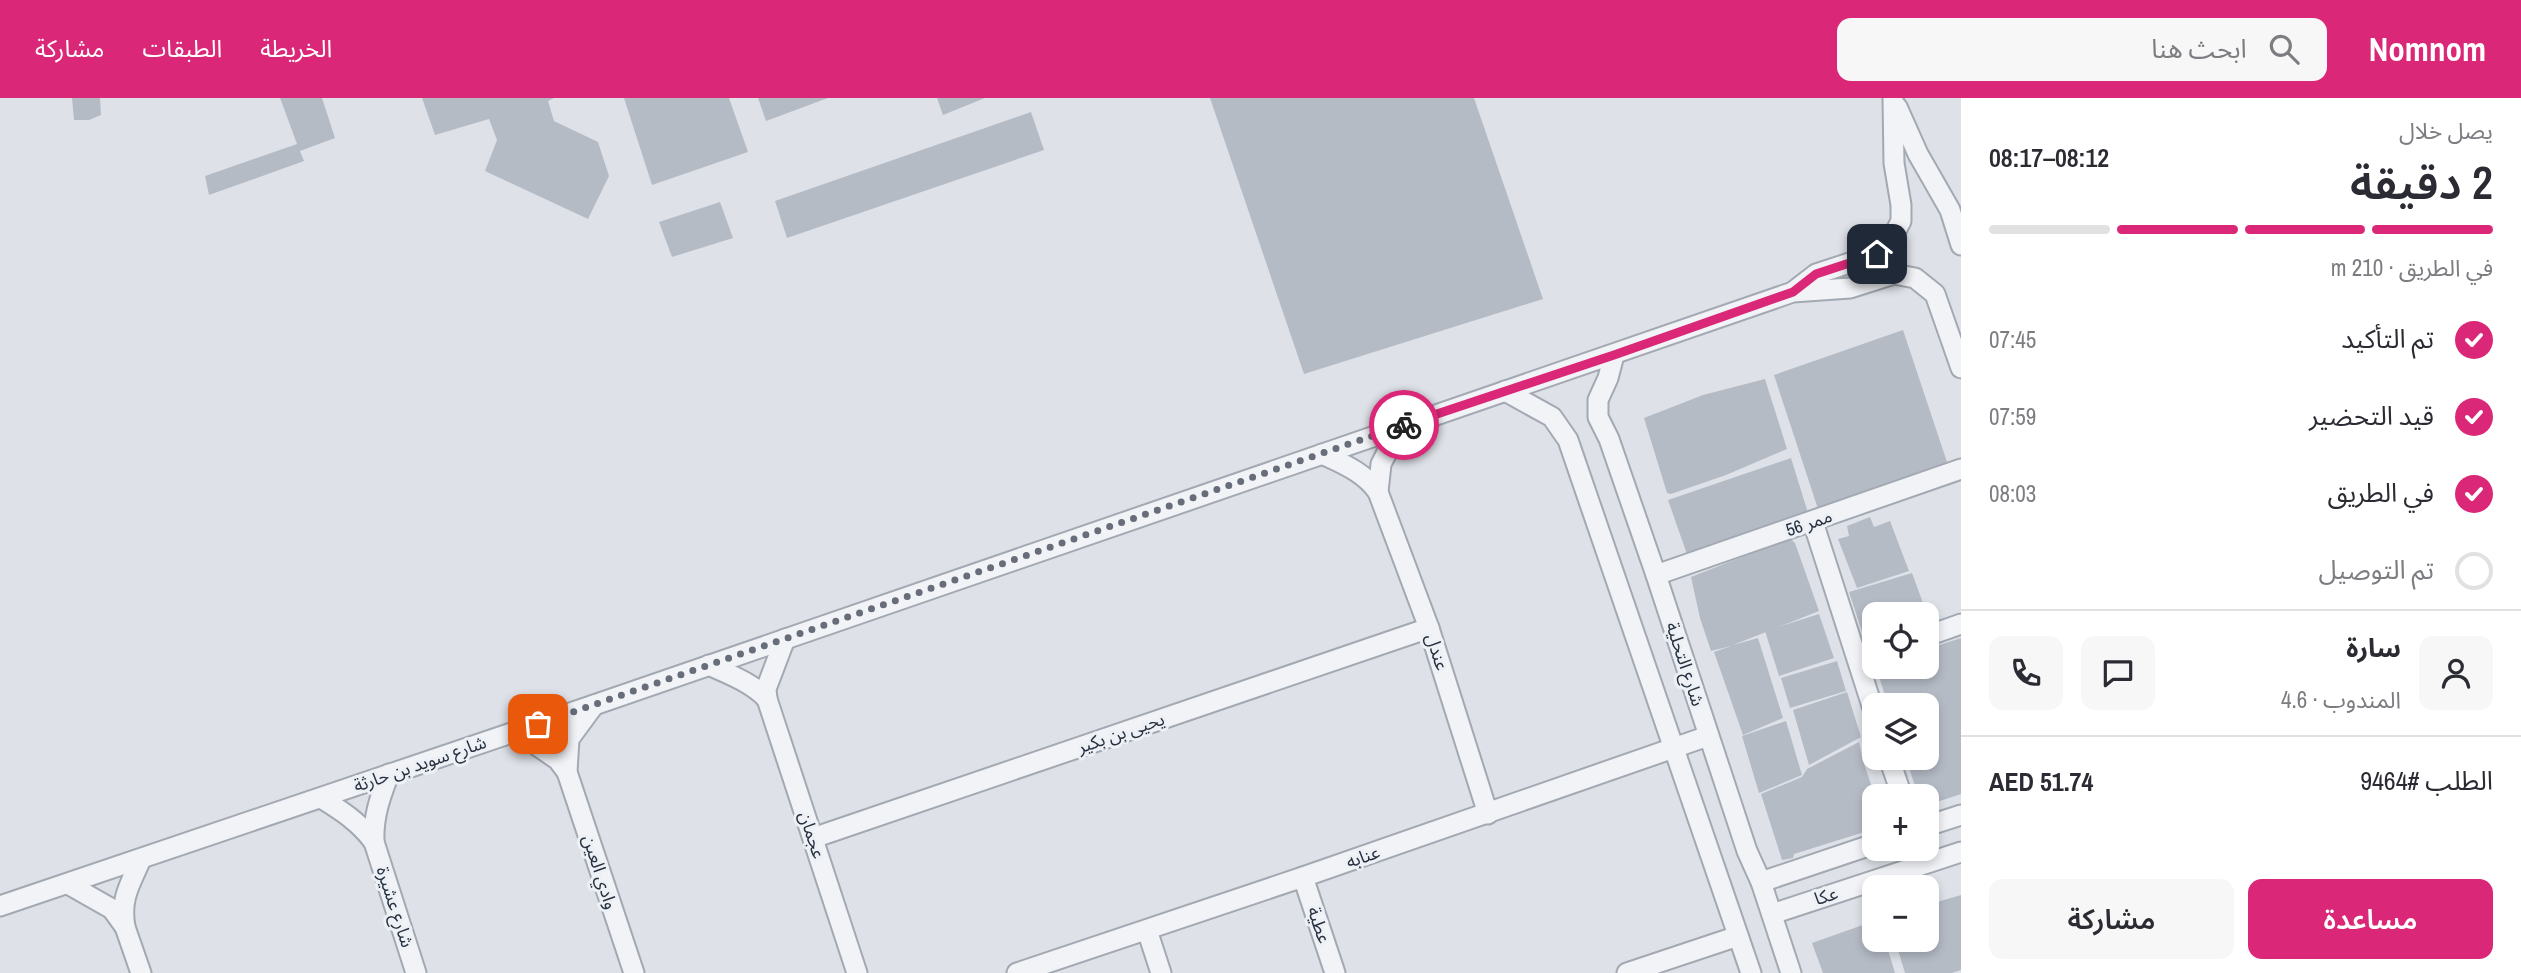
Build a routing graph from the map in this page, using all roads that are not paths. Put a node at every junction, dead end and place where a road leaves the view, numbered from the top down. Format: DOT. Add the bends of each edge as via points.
graph roads {
  1 [pos="1893,98"];
  2 [pos="1961,245"];
  3 [pos="1793,292"];
  4 [pos="1614,355"];
  5 [pos="1961,368"];
  6 [pos="1506,391"];
  7 [pos="1400,427"];
  8 [pos="1322,454"];
  9 [pos="1961,469"];
  10 [pos="1378,492"];
  11 [pos="1813,522"];
  12 [pos="1656,575"];
  13 [pos="1961,624"];
  14 [pos="1429,628"];
  15 [pos="1939,632"];
  16 [pos="785,639"];
  17 [pos="1862,647"];
  18 [pos="709,665"];
  19 [pos="767,699"];
  20 [pos="594,705"];
  21 [pos="516,731"];
  22 [pos="1708,736"];
  23 [pos="1674,749"];
  24 [pos="567,772"];
  25 [pos="389,774"];
  26 [pos="321,797"];
  27 [pos="1488,814"];
  28 [pos="1961,815"];
  29 [pos="1939,823"];
  30 [pos="813,838"];
  31 [pos="374,842"];
  32 [pos="1862,848"];
  33 [pos="1961,852"];
  34 [pos="141,859"];
  35 [pos="1303,877"];
  36 [pos="1760,881"];
  37 [pos="68,884"];
  38 [pos="0,906"];
  39 [pos="1772,915"];
  40 [pos="125,927"];
  41 [pos="1147,930"];
  42 [pos="1738,936"];
  43 [pos="1026,972"];
  44 [pos="141,973"];
  45 [pos="416,973"];
  46 [pos="634,973"];
  47 [pos="857,973"];
  48 [pos="1161,973"];
  49 [pos="1335,973"];
  50 [pos="1627,973"];
  51 [pos="1751,973"];
  52 [pos="1791,973"];
  1 -- 2 [label="street" via="1950,210"];
  1 -- 3 [label="street" via="1901,221 1877,254 1816,274"];
  3 -- 4 [label="street, شارع سويد بن حارثة"];
  3 -- 5 [label="street" via="1850,288 1894,274 1915,278 1935,294"];
  4 -- 6 [label="street, شارع سويد بن حارثة"];
  4 -- 12 [label="street, شارع التحلية" via="1598,400 1598,416"];
  6 -- 7 [label="street, شارع سويد بن حارثة"];
  6 -- 23 [label="street" via="1552,417 1567,440"];
  7 -- 8 [label="street, شارع سويد بن حارثة"];
  7 -- 10 [label="street" via="1381,464"];
  8 -- 10 [label="street, عندل" via="1360,472"];
  8 -- 16 [label="street, شارع سويد بن حارثة"];
  9 -- 11 [label="street, ممر 56"];
  10 -- 14 [label="street, عندل"];
  11 -- 12 [label="street, ممر 56"];
  11 -- 17 [label="street"];
  12 -- 22 [label="street, شارع التحلية"];
  13 -- 15 [label="street"];
  14 -- 27 [label="street, عندل"];
  14 -- 30 [label="street, يحيى بن بكير"];
  16 -- 18 [label="street, شارع سويد بن حارثة"];
  16 -- 19 [label="street" via="766,689"];
  18 -- 19 [label="street" via="746,682"];
  18 -- 20 [label="street, شارع سويد بن حارثة"];
  19 -- 30 [label="street, عجمان"];
  20 -- 21 [label="street, شارع سويد بن حارثة"];
  20 -- 24 [label="street, وادي العين" via="569,739"];
  21 -- 24 [label="street, وادي العين" via="547,751"];
  21 -- 25 [label="street, شارع سويد بن حارثة"];
  22 -- 23 [label="street, عنابه"];
  22 -- 36 [label="street, شارع التحلية"];
  23 -- 27 [label="street, عنابه"];
  23 -- 42 [label="street"];
  24 -- 46 [label="street, وادي العين"];
  25 -- 26 [label="street, شارع سويد بن حارثة"];
  25 -- 31 [label="street, شارع عشيرة" via="377,807"];
  26 -- 31 [label="street, شارع عشيرة" via="353,818"];
  26 -- 34 [label="street, شارع سويد بن حارثة"];
  27 -- 35 [label="street, عنابه"];
  28 -- 29 [label="street"];
  30 -- 47 [label="street, عجمان"];
  31 -- 45 [label="street, شارع عشيرة"];
  32 -- 36 [label="street, عكا"];
  33 -- 39 [label="street, عكا"];
  34 -- 37 [label="street, شارع سويد بن حارثة"];
  34 -- 40 [label="street" via="125,894"];
  35 -- 41 [label="street, عنابه"];
  35 -- 49 [label="street, عطية"];
  36 -- 39 [label="street, شارع التحلية"];
  37 -- 38 [label="street, شارع سويد بن حارثة"];
  37 -- 40 [label="street" via="112,909"];
  39 -- 52 [label="street, شارع التحلية"];
  40 -- 44 [label="street"];
  41 -- 43 [label="street, عنابه"];
  41 -- 48 [label="street"];
  42 -- 50 [label="street"];
  42 -- 51 [label="street"];
}
